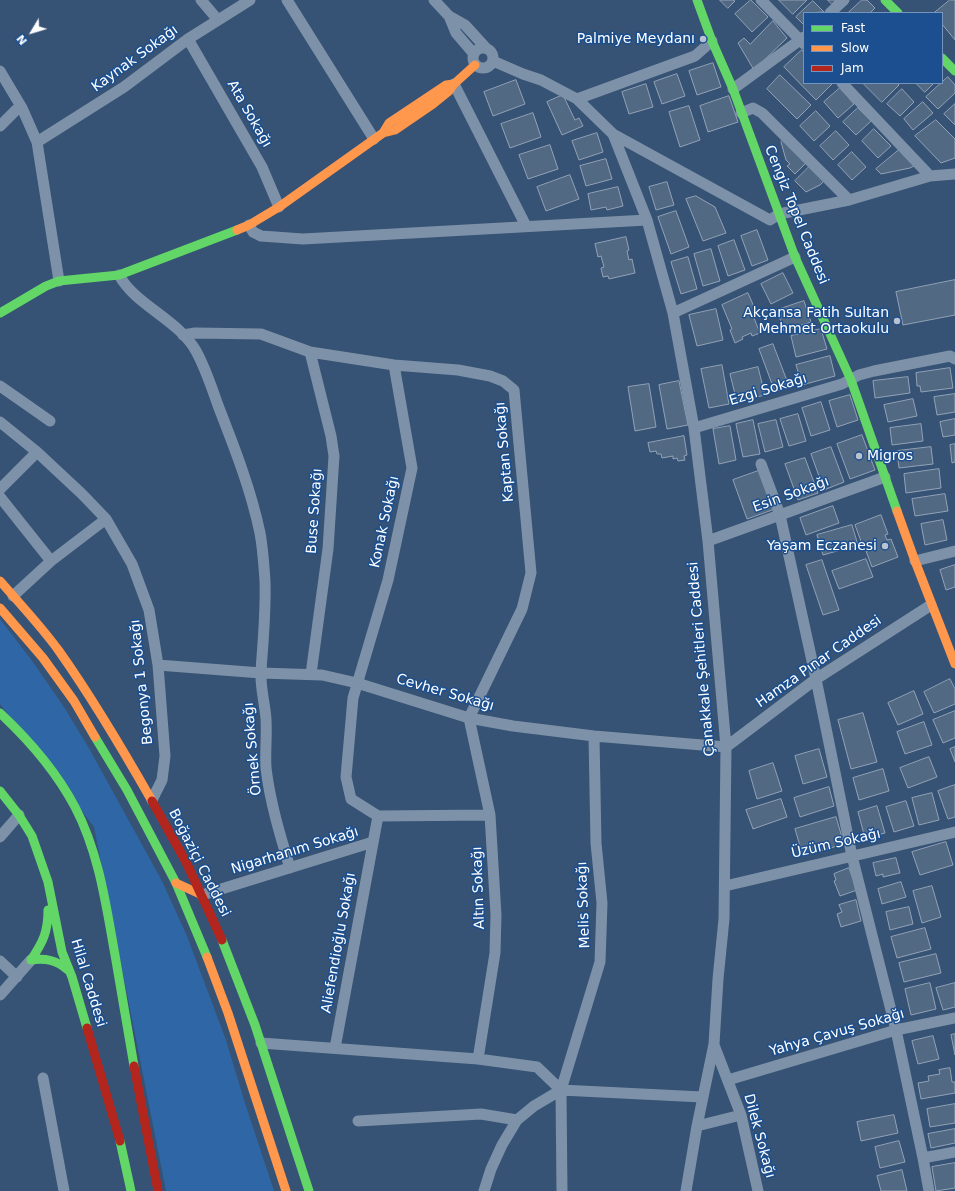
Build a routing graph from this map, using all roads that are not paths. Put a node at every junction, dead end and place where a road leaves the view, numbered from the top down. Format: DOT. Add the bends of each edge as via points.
graph roads {
  1 [pos="201,0"];
  2 [pos="250,0"];
  3 [pos="288,0"];
  4 [pos="697,0"];
  5 [pos="761,0"];
  6 [pos="844,0"];
  7 [pos="885,0"];
  8 [pos="439,1"];
  9 [pos="831,12"];
  10 [pos="897,12"];
  11 [pos="449,16"];
  12 [pos="218,20"];
  13 [pos="188,39"];
  14 [pos="803,40"];
  15 [pos="712,41"];
  16 [pos="486,48"];
  17 [pos="943,59"];
  18 [pos="474,60"];
  19 [pos="493,61"];
  20 [pos="0,71"];
  21 [pos="955,71"];
  22 [pos="454,84"];
  23 [pos="843,84"];
  24 [pos="733,89"];
  25 [pos="577,99"];
  26 [pos="22,108"];
  27 [pos="742,113"];
  28 [pos="0,126"];
  29 [pos="613,134"];
  30 [pos="379,136"];
  31 [pos="38,142"];
  32 [pos="955,174"];
  33 [pos="930,176"];
  34 [pos="849,200"];
  35 [pos="279,207"];
  36 [pos="779,214"];
  37 [pos="647,220"];
  38 [pos="249,225"];
  39 [pos="526,226"];
  40 [pos="796,257"];
  41 [pos="119,275"];
  42 [pos="59,281"];
  43 [pos="0,313"];
  44 [pos="673,313"];
  45 [pos="183,335"];
  46 [pos="310,352"];
  47 [pos="955,359"];
  48 [pos="394,365"];
  49 [pos="851,380"];
  50 [pos="0,386"];
  51 [pos="50,421"];
  52 [pos="0,422"];
  53 [pos="694,428"];
  54 [pos="37,452"];
  55 [pos="761,464"];
  56 [pos="885,477"];
  57 [pos="0,489"];
  58 [pos="0,497"];
  59 [pos="780,515"];
  60 [pos="106,519"];
  61 [pos="708,541"];
  62 [pos="955,551"];
  63 [pos="51,560"];
  64 [pos="915,561"];
  65 [pos="0,581"];
  66 [pos="13,596"];
  67 [pos="931,605"];
  68 [pos="0,608"];
  69 [pos="955,664"];
  70 [pos="158,665"];
  71 [pos="261,673"];
  72 [pos="311,674"];
  73 [pos="816,679"];
  74 [pos="358,683"];
  75 [pos="0,713"];
  76 [pos="469,718"];
  77 [pos="594,736"];
  78 [pos="726,747"];
  79 [pos="0,791"];
  80 [pos="152,800"];
  81 [pos="19,815"];
  82 [pos="490,815"];
  83 [pos="378,816"];
  84 [pos="955,832"];
  85 [pos="0,837"];
  86 [pos="373,842"];
  87 [pos="852,856"];
  88 [pos="290,868"];
  89 [pos="48,882"];
  90 [pos="176,883"];
  91 [pos="725,886"];
  92 [pos="202,895"];
  93 [pos="31,960"];
  94 [pos="0,961"];
  95 [pos="68,970"];
  96 [pos="17,976"];
  97 [pos="0,995"];
  98 [pos="955,1018"];
  99 [pos="896,1030"];
  100 [pos="261,1043"];
  101 [pos="714,1044"];
  102 [pos="335,1048"];
  103 [pos="478,1059"];
  104 [pos="42,1078"];
  105 [pos="728,1080"];
  106 [pos="561,1090"];
  107 [pos="702,1098"];
  108 [pos="742,1115"];
  109 [pos="517,1120"];
  110 [pos="358,1121"];
  111 [pos="697,1126"];
  112 [pos="955,1152"];
  113 [pos="923,1158"];
  114 [pos="64,1191"];
  115 [pos="131,1191"];
  116 [pos="158,1191"];
  117 [pos="286,1191"];
  118 [pos="309,1191"];
  119 [pos="484,1191"];
  120 [pos="562,1191"];
  121 [pos="686,1191"];
  122 [pos="758,1191"];
  123 [pos="928,1191"];
  1 -- 12 [label="street"];
  2 -- 12 [label="street, Kaynak Sokağı"];
  3 -- 30 [label="street"];
  4 -- 15 [label="main road, Cengiz Topel Caddesi"];
  5 -- 14 [label="street"];
  6 -- 9 [label="street"];
  7 -- 10 [label="main road"];
  8 -- 11 [label="street"];
  11 -- 16 [label="street" via="465,25"];
  11 -- 18 [label="street" via="456,34"];
  12 -- 13 [label="street, Kaynak Sokağı"];
  13 -- 31 [label="street, Kaynak Sokağı" via="124,87"];
  13 -- 35 [label="street, Ata Sokağı" via="262,167"];
  14 -- 24 [label="street"];
  15 -- 24 [label="main road, Cengiz Topel Caddesi"];
  15 -- 25 [label="street" via="695,56"];
  16 -- 18 [label="street" via="479,49"];
  16 -- 19 [label="street" via="492,53"];
  17 -- 21 [label="main road"];
  18 -- 19 [label="street" via="482,69"];
  18 -- 22 [label="main road"];
  19 -- 25 [label="street" via="541,80"];
  20 -- 26 [label="street"];
  22 -- 30 [label="main road" via="446,85 389,123"];
  22 -- 39 [label="street"];
  23 -- 33 [label="street"];
  24 -- 27 [label="main road, Cengiz Topel Caddesi"];
  25 -- 29 [label="street"];
  26 -- 28 [label="street" via="16,110"];
  26 -- 31 [label="street"];
  27 -- 34 [label="street" via="753,108 762,113"];
  27 -- 36 [label="main road, Cengiz Topel Caddesi"];
  29 -- 36 [label="street" via="770,220"];
  29 -- 37 [label="street, Çanakkale Şehitleri Caddesi"];
  30 -- 35 [label="main road"];
  31 -- 42 [label="street"];
  32 -- 33 [label="street"];
  33 -- 34 [label="street"];
  34 -- 36 [label="street"];
  35 -- 38 [label="main road"];
  36 -- 40 [label="main road, Cengiz Topel Caddesi"];
  37 -- 39 [label="street"];
  37 -- 44 [label="street, Çanakkale Şehitleri Caddesi"];
  38 -- 39 [label="street" via="253,232 261,236 303,239"];
  38 -- 41 [label="main road"];
  40 -- 44 [label="street"];
  40 -- 49 [label="main road, Cengiz Topel Caddesi"];
  41 -- 42 [label="main road"];
  41 -- 45 [label="street, Örnek Sokağı" via="135,294"];
  42 -- 43 [label="main road"];
  44 -- 53 [label="street, Çanakkale Şehitleri Caddesi"];
  45 -- 46 [label="street, Kaptan Sokağı" via="261,334"];
  45 -- 71 [label="street, Örnek Sokağı" via="196,350 209,382 247,485 260,534 265,580"];
  46 -- 48 [label="street, Kaptan Sokağı"];
  46 -- 72 [label="street, Buse Sokağı" via="334,456 328,549"];
  47 -- 49 [label="street, Ezgi Sokağı" via="950,356 874,371"];
  48 -- 74 [label="street, Konak Sokağı" via="412,468 388,580"];
  48 -- 76 [label="street, Kaptan Sokağı" via="458,370 490,376 503,381 514,390 531,573 522,609"];
  49 -- 53 [label="street, Ezgi Sokağı"];
  49 -- 56 [label="main road, Cengiz Topel Caddesi"];
  50 -- 51 [label="street"];
  52 -- 54 [label="street, Begonya 1 Sokağı"];
  53 -- 61 [label="street, Çanakkale Şehitleri Caddesi"];
  54 -- 57 [label="street"];
  54 -- 60 [label="street, Begonya 1 Sokağı"];
  55 -- 59 [label="street"];
  56 -- 59 [label="street, Esin Sokağı"];
  56 -- 64 [label="main road, Cengiz Topel Caddesi"];
  58 -- 63 [label="street"];
  59 -- 61 [label="street, Esin Sokağı"];
  59 -- 73 [label="street"];
  60 -- 63 [label="street"];
  60 -- 70 [label="street, Begonya 1 Sokağı" via="132,564 149,610"];
  61 -- 78 [label="street, Çanakkale Şehitleri Caddesi"];
  62 -- 64 [label="street"];
  63 -- 66 [label="street"];
  64 -- 67 [label="main road, Cengiz Topel Caddesi"];
  65 -- 66 [label="main road, Boğaziçi Caddesi"];
  66 -- 80 [label="main road, Boğaziçi Caddesi" via="57,649 89,695"];
  67 -- 69 [label="main road, Cengiz Topel Caddesi"];
  67 -- 73 [label="street, Hamza Pınar Caddesi"];
  68 -- 90 [label="main road" via="44,658 74,700 127,790"];
  70 -- 71 [label="street, Cevher Sokağı"];
  70 -- 80 [label="street, Begonya 1 Sokağı" via="165,756 162,780"];
  71 -- 72 [label="street, Cevher Sokağı"];
  71 -- 88 [label="street, Örnek Sokağı" via="266,719 266,766 274,814"];
  72 -- 74 [label="street, Cevher Sokağı"];
  73 -- 78 [label="street, Hamza Pınar Caddesi"];
  73 -- 87 [label="street"];
  74 -- 76 [label="street, Cevher Sokağı"];
  74 -- 83 [label="street" via="353,698 346,777 351,799"];
  75 -- 116 [label="main road" via="52,767 69,796 91,845 109,921"];
  76 -- 77 [label="street, Cevher Sokağı"];
  76 -- 82 [label="street, Altın Sokağı"];
  77 -- 78 [label="street, Cevher Sokağı"];
  77 -- 106 [label="street, Melis Sokağı" via="596,842 602,903 600,962"];
  78 -- 91 [label="street, Çanakkale Şehitleri Caddesi"];
  79 -- 81 [label="main road, Hilal Caddesi"];
  80 -- 92 [label="main road, Boğaziçi Caddesi"];
  81 -- 85 [label="street"];
  81 -- 89 [label="main road, Hilal Caddesi" via="32,836"];
  82 -- 83 [label="street"];
  82 -- 103 [label="street, Altın Sokağı" via="496,915 495,953"];
  83 -- 86 [label="street, Aliefendioğlu Sokağı"];
  84 -- 87 [label="street, Üzüm Sokağı"];
  86 -- 88 [label="street, Nigarhanım Sokağı"];
  86 -- 102 [label="street, Aliefendioğlu Sokağı"];
  87 -- 91 [label="street, Üzüm Sokağı"];
  87 -- 99 [label="street"];
  88 -- 92 [label="street, Nigarhanım Sokağı"];
  89 -- 93 [label="main road" via="47,932"];
  89 -- 95 [label="main road, Hilal Caddesi"];
  90 -- 92 [label="main road"];
  90 -- 117 [label="main road" via="215,976"];
  91 -- 101 [label="street, Çanakkale Şehitleri Caddesi"];
  92 -- 100 [label="main road, Boğaziçi Caddesi" via="236,971"];
  93 -- 95 [label="main road" via="46,958 59,962"];
  93 -- 96 [label="street"];
  94 -- 96 [label="street"];
  95 -- 115 [label="main road, Hilal Caddesi" via="120,1141"];
  96 -- 97 [label="street"];
  98 -- 99 [label="street, Yahya Çavuş Sokağı"];
  99 -- 105 [label="street, Yahya Çavuş Sokağı"];
  99 -- 113 [label="street"];
  100 -- 102 [label="street"];
  100 -- 118 [label="main road, Boğaziçi Caddesi" via="292,1146"];
  101 -- 105 [label="street, Dilek Sokağı"];
  101 -- 107 [label="street, Çanakkale Şehitleri Caddesi"];
  102 -- 103 [label="street"];
  103 -- 106 [label="street" via="537,1067"];
  104 -- 114 [label="street"];
  105 -- 108 [label="street, Dilek Sokağı"];
  106 -- 107 [label="street"];
  106 -- 109 [label="street"];
  106 -- 120 [label="street, Melis Sokağı"];
  107 -- 111 [label="street, Çanakkale Şehitleri Caddesi"];
  108 -- 111 [label="street"];
  108 -- 122 [label="street, Dilek Sokağı"];
  109 -- 110 [label="street" via="481,1114"];
  109 -- 119 [label="street" via="502,1145"];
  111 -- 121 [label="street, Çanakkale Şehitleri Caddesi"];
  112 -- 113 [label="street"];
  113 -- 123 [label="street"];
}
